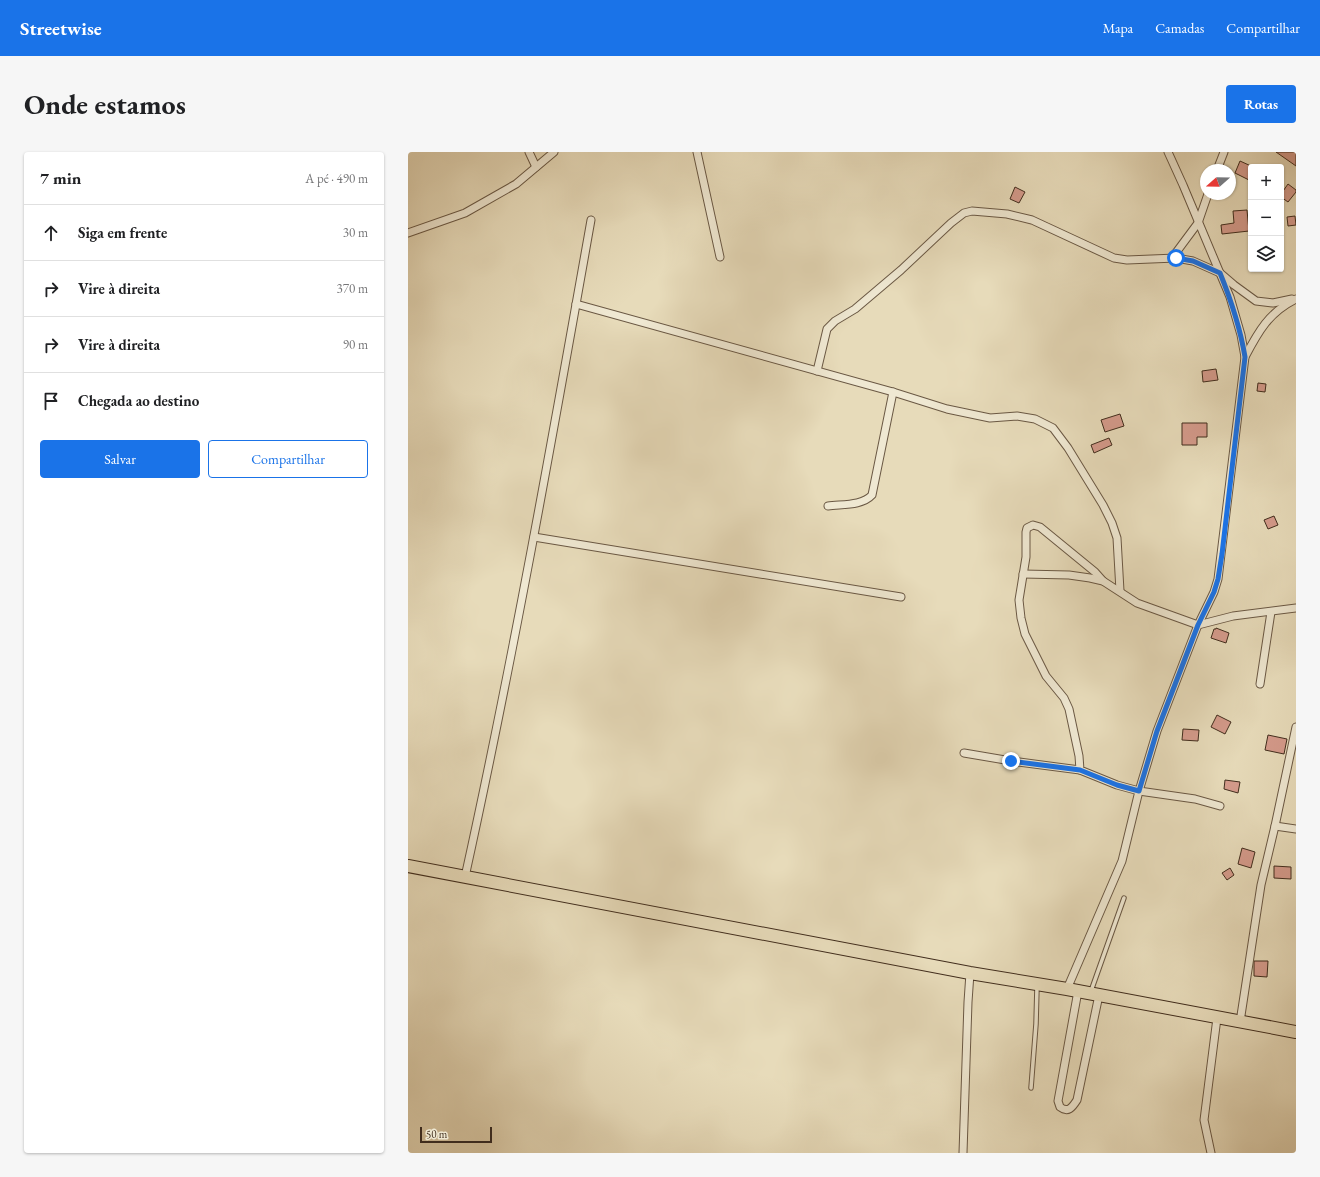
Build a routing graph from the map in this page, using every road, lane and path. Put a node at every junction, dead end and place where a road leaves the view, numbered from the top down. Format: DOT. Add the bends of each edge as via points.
graph roads {
  1 [pos="529,152"];
  2 [pos="554,152"];
  3 [pos="697,152"];
  4 [pos="1168,152"];
  5 [pos="1224,152"];
  6 [pos="1219,164"];
  7 [pos="536,167"];
  8 [pos="1206,200"];
  9 [pos="591,220"];
  10 [pos="1198,223"];
  11 [pos="408,233"];
  12 [pos="720,258"];
  13 [pos="1172,258"];
  14 [pos="1220,273"];
  15 [pos="1296,299"];
  16 [pos="576,304"];
  17 [pos="1245,357"];
  18 [pos="817,371"];
  19 [pos="893,392"];
  20 [pos="828,506"];
  21 [pos="534,537"];
  22 [pos="1023,574"];
  23 [pos="1103,581"];
  24 [pos="1120,591"];
  25 [pos="901,597"];
  26 [pos="1296,608"];
  27 [pos="1271,612"];
  28 [pos="1198,625"];
  29 [pos="1260,684"];
  30 [pos="1296,727"];
  31 [pos="964,753"];
  32 [pos="1080,770"];
  33 [pos="1139,791"];
  34 [pos="1220,806"];
  35 [pos="1275,826"];
  36 [pos="1296,829"];
  37 [pos="408,866"];
  38 [pos="465,877"];
  39 [pos="1124,898"];
  40 [pos="970,973"];
  41 [pos="1037,984"];
  42 [pos="1072,990"];
  43 [pos="1094,995"];
  44 [pos="1217,1018"];
  45 [pos="1240,1022"];
  46 [pos="1296,1032"];
  47 [pos="1031,1088"];
  48 [pos="963,1153"];
  49 [pos="1211,1153"];
  1 -- 7 [label="street"];
  2 -- 7 [label="street"];
  3 -- 12 [label="street"];
  4 -- 10 [label="street"];
  5 -- 6 [label="street"];
  7 -- 11 [label="street" via="516,184 465,213"];
  8 -- 10 [label="street"];
  9 -- 16 [label="street"];
  10 -- 13 [label="street"];
  10 -- 14 [label="street"];
  13 -- 14 [label="street" via="1193,261"];
  13 -- 18 [label="street" via="1114,258 1032,220 1006,214 972,211 964,213 855,309 831,324 827,329"];
  14 -- 15 [label="street" via="1256,301 1273,303"];
  14 -- 17 [label="street" via="1230,297"];
  15 -- 17 [label="street" via="1270,317"];
  16 -- 18 [label="street"];
  16 -- 21 [label="street"];
  17 -- 28 [label="street" via="1218,579"];
  18 -- 19 [label="street"];
  19 -- 20 [label="street" via="872,494 862,502"];
  19 -- 24 [label="street" via="947,409 990,418 1017,416 1035,419 1054,428 1112,523 1117,538"];
  21 -- 25 [label="street"];
  21 -- 38 [label="street"];
  22 -- 23 [label="street" via="1069,576"];
  22 -- 23 [label="street" via="1026,532 1027,528 1033,525 1040,527"];
  22 -- 32 [label="street" via="1019,600 1025,634 1046,676 1064,698 1069,709"];
  23 -- 24 [label="street"];
  24 -- 28 [label="street" via="1137,604"];
  26 -- 27 [label="street"];
  27 -- 28 [label="street" via="1233,616"];
  27 -- 29 [label="street"];
  28 -- 33 [label="street" via="1157,731"];
  30 -- 35 [label="street"];
  31 -- 32 [label="street"];
  32 -- 33 [label="street"];
  33 -- 34 [label="street" via="1195,799"];
  33 -- 42 [label="street" via="1122,861"];
  35 -- 36 [label="street"];
  35 -- 45 [label="street" via="1261,885"];
  37 -- 38 [label="main road"];
  38 -- 40 [label="main road"];
  39 -- 43 [label="lane"];
  40 -- 41 [label="main road"];
  40 -- 48 [label="street"];
  41 -- 42 [label="main road"];
  41 -- 47 [label="lane"];
  42 -- 43 [label="main road"];
  42 -- 43 [label="street" via="1058,1101 1064,1110 1073,1107 1077,1100"];
  43 -- 44 [label="main road"];
  44 -- 45 [label="main road"];
  44 -- 49 [label="street" via="1204,1120"];
  45 -- 46 [label="main road"];
}
